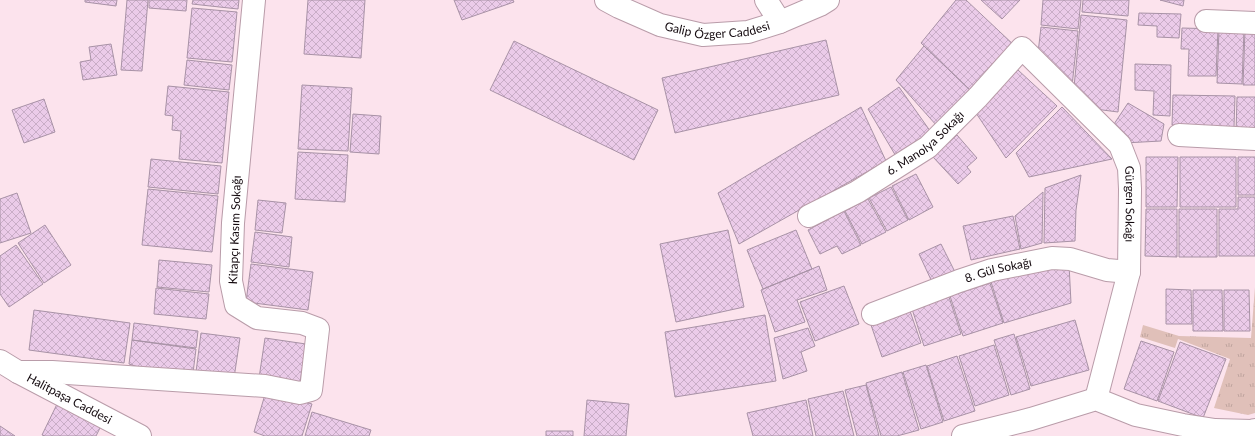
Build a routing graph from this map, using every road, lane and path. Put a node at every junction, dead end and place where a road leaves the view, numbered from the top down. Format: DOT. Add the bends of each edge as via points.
graph roads {
  1 [pos="254,0"];
  2 [pos="606,0"];
  3 [pos="766,0"];
  4 [pos="828,0"];
  5 [pos="1206,21"];
  6 [pos="780,22"];
  7 [pos="1255,23"];
  8 [pos="1022,48"];
  9 [pos="1179,135"];
  10 [pos="1255,139"];
  11 [pos="810,216"];
  12 [pos="1129,272"];
  13 [pos="872,314"];
  14 [pos="0,361"];
  15 [pos="18,372"];
  16 [pos="1096,399"];
  17 [pos="1253,432"];
  18 [pos="140,436"];
  19 [pos="964,436"];
  1 -- 15 [label="street, Kitapçı Kasım Sokağı" via="233,223 231,281 236,305 257,318 302,323 318,329 311,390 300,393 265,386"];
  2 -- 6 [label="street, Galip Özger Caddesi" via="660,25 703,35 748,32"];
  3 -- 6 [label="street"];
  4 -- 6 [label="street, Galip Özger Caddesi"];
  5 -- 7 [label="street"];
  8 -- 11 [label="street, 6. Manolya Sokağı" via="978,98 928,147 857,192"];
  8 -- 12 [label="street, Gürgen Sokağı" via="1120,145 1129,168"];
  9 -- 10 [label="street"];
  12 -- 13 [label="street, 8. Gül Sokağı" via="1107,270 1070,259 1052,258 992,270"];
  12 -- 16 [label="street, Gürgen Sokağı"];
  14 -- 15 [label="street, Halitpaşa Caddesi"];
  15 -- 18 [label="street, Halitpaşa Caddesi"];
  16 -- 17 [label="street" via="1136,415 1183,425"];
  16 -- 19 [label="street"];
}
